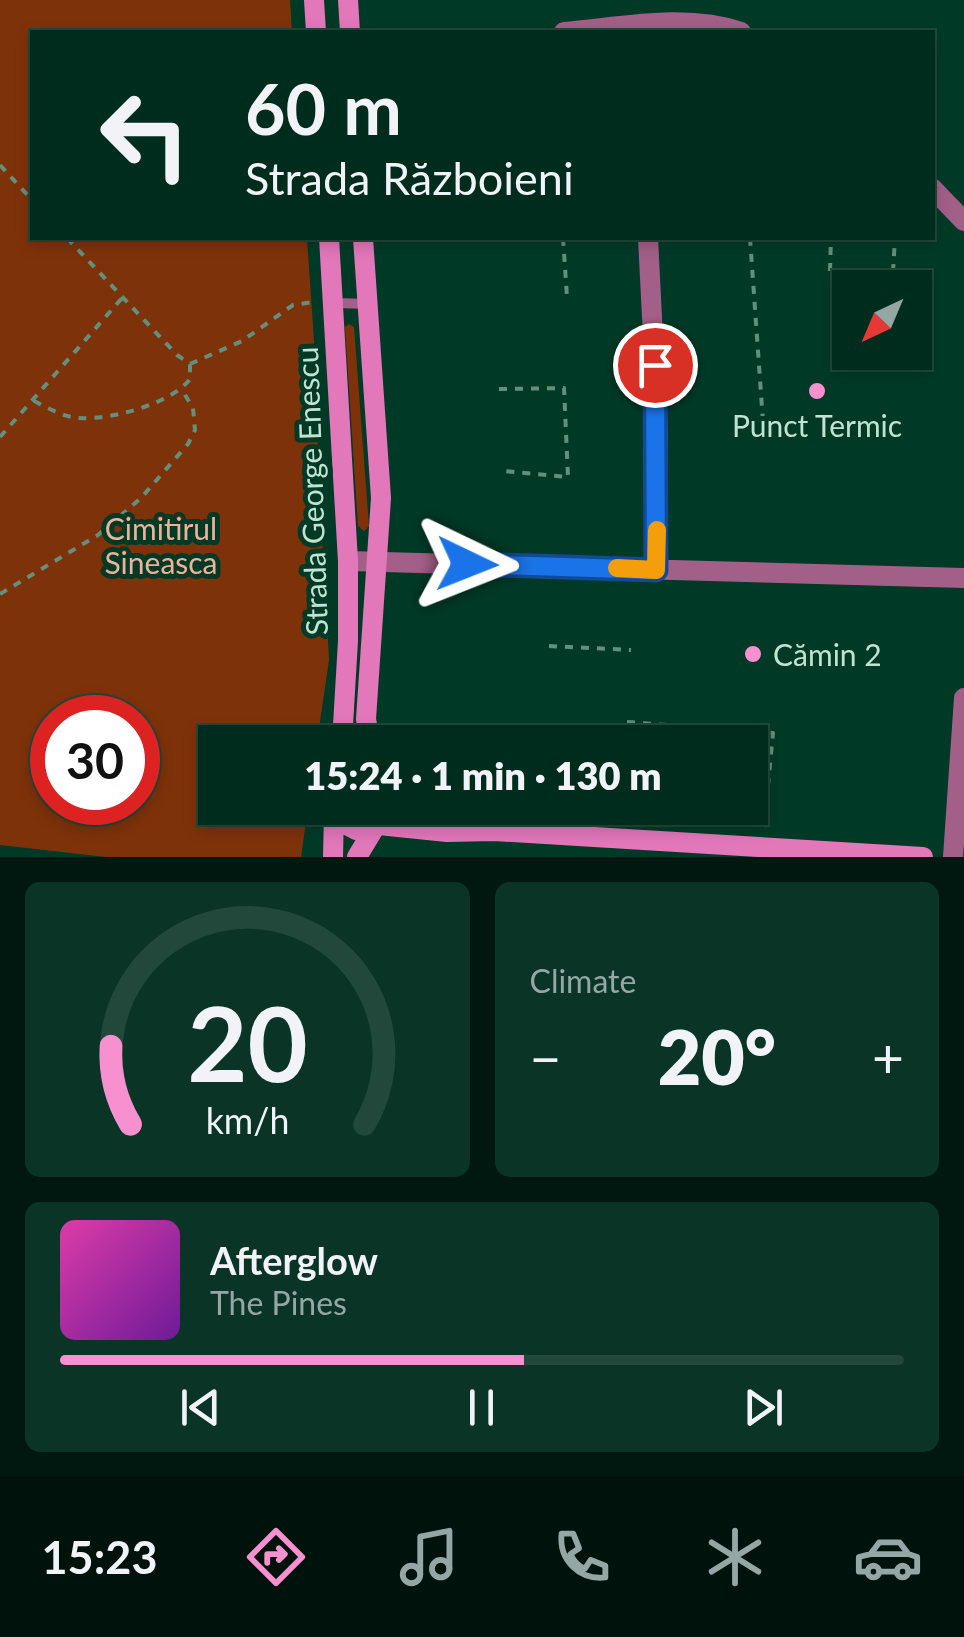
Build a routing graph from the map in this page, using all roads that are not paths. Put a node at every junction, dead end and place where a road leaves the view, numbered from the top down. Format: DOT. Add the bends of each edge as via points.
graph roads {
  1 [pos="314,0"];
  2 [pos="348,0"];
  3 [pos="642,29"];
  4 [pos="316,30"];
  5 [pos="350,30"];
  6 [pos="616,30"];
  7 [pos="736,30"];
  8 [pos="935,191"];
  9 [pos="964,221"];
  10 [pos="329,240"];
  11 [pos="363,240"];
  12 [pos="648,240"];
  13 [pos="333,303"];
  14 [pos="368,304"];
  15 [pos="348,561"];
  16 [pos="379,562"];
  17 [pos="656,570"];
  18 [pos="964,578"];
  19 [pos="964,698"];
  20 [pos="343,725"];
  21 [pos="367,725"];
  22 [pos="333,825"];
  23 [pos="344,825"];
  24 [pos="374,825"];
  25 [pos="378,825"];
  26 [pos="408,825"];
  27 [pos="478,825"];
  28 [pos="494,831"];
  29 [pos="712,850"];
  30 [pos="333,857"];
  31 [pos="357,857"];
  32 [pos="923,857"];
  33 [pos="953,857"];
  1 -- 4 [label="street"];
  2 -- 5 [label="street"];
  3 -- 6 [label="street"];
  3 -- 7 [label="street" via="694,22"];
  8 -- 9 [label="street"];
  10 -- 13 [label="street, Strada George Enescu"];
  11 -- 14 [label="street, Strada George Enescu"];
  12 -- 17 [label="street" via="658,436"];
  13 -- 14 [label="lane"];
  13 -- 15 [label="street, Strada George Enescu"];
  14 -- 16 [label="street, Strada George Enescu" via="380,455"];
  15 -- 16 [label="street"];
  15 -- 20 [label="street, Strada George Enescu"];
  16 -- 17 [label="street"];
  16 -- 21 [label="street, Strada George Enescu"];
  17 -- 18 [label="street"];
  19 -- 33 [label="street"];
  22 -- 30 [label="street"];
  23 -- 24 [label="street"];
  25 -- 31 [label="street"];
  26 -- 28 [label="street"];
  27 -- 28 [label="street"];
  28 -- 29 [label="street"];
  29 -- 32 [label="street"];
}
